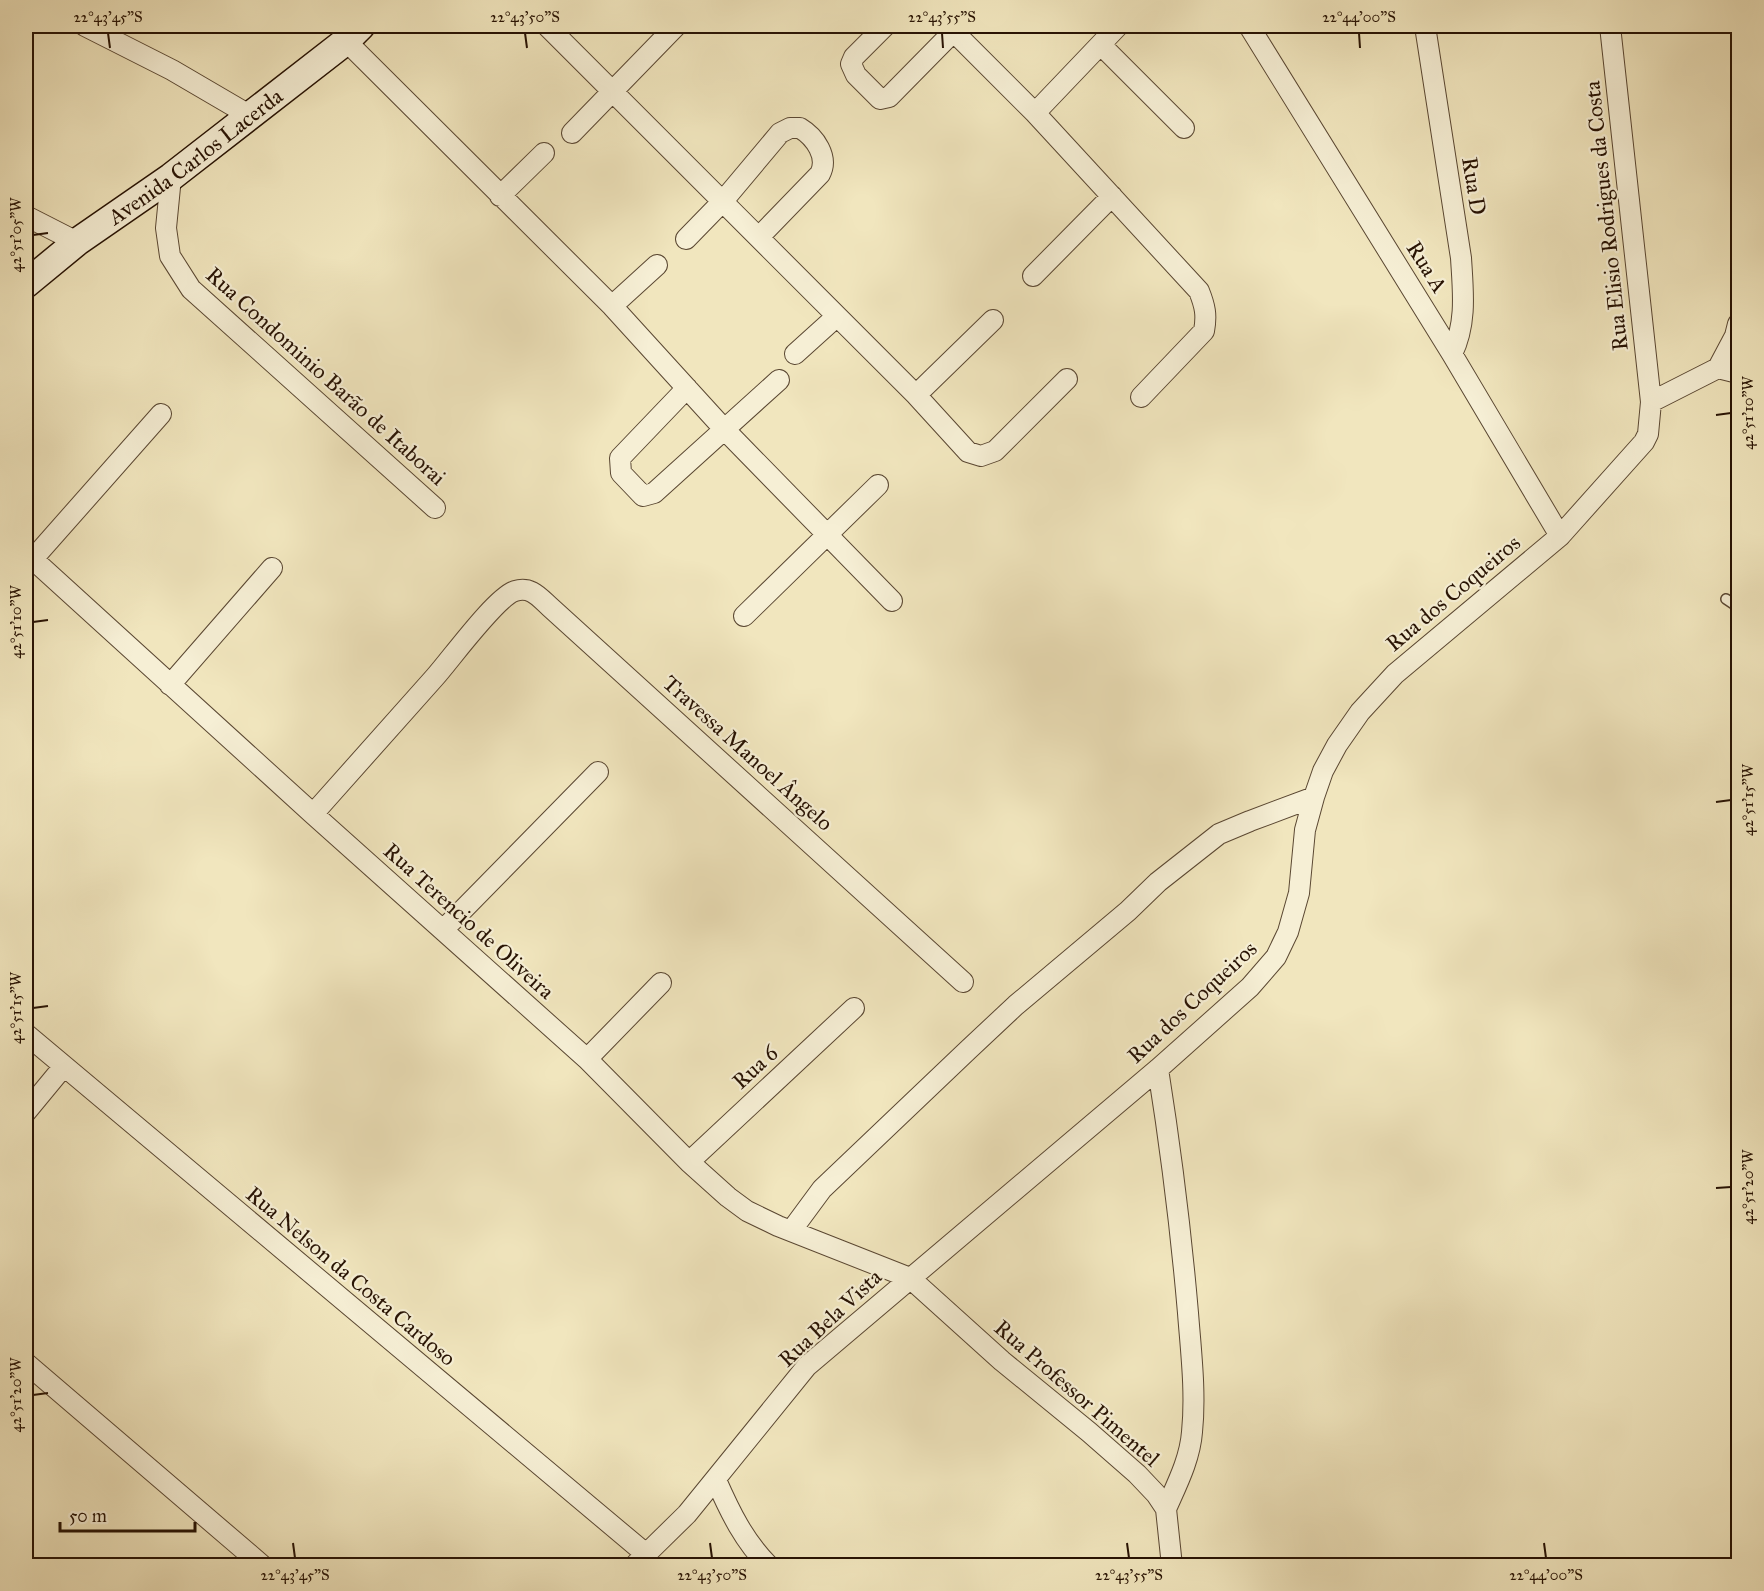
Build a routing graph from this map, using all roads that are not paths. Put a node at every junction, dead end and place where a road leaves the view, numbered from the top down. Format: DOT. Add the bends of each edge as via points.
graph roads {
  1 [pos="85,26"];
  2 [pos="547,26"];
  3 [pos="676,26"];
  4 [pos="885,26"];
  5 [pos="1118,26"];
  6 [pos="1249,26"];
  7 [pos="1425,26"];
  8 [pos="1610,26"];
  9 [pos="950,29"];
  10 [pos="353,33"];
  11 [pos="1101,45"];
  12 [pos="611,91"];
  13 [pos="1035,113"];
  14 [pos="249,115"];
  15 [pos="1184,128"];
  16 [pos="572,133"];
  17 [pos="544,153"];
  18 [pos="171,177"];
  19 [pos="500,196"];
  20 [pos="1112,196"];
  21 [pos="723,201"];
  22 [pos="26,216"];
  23 [pos="759,237"];
  24 [pos="686,239"];
  25 [pos="77,242"];
  26 [pos="657,265"];
  27 [pos="1033,276"];
  28 [pos="26,284"];
  29 [pos="612,306"];
  30 [pos="836,317"];
  31 [pos="993,320"];
  32 [pos="1738,324"];
  33 [pos="795,354"];
  34 [pos="1452,354"];
  35 [pos="1718,368"];
  36 [pos="1738,373"];
  37 [pos="1067,379"];
  38 [pos="779,380"];
  39 [pos="687,388"];
  40 [pos="916,395"];
  41 [pos="1141,397"];
  42 [pos="1651,402"];
  43 [pos="161,414"];
  44 [pos="724,429"];
  45 [pos="878,485"];
  46 [pos="435,508"];
  47 [pos="828,536"];
  48 [pos="1560,536"];
  49 [pos="29,557"];
  50 [pos="272,568"];
  51 [pos="1726,599"];
  52 [pos="892,601"];
  53 [pos="1738,607"];
  54 [pos="744,616"];
  55 [pos="170,685"];
  56 [pos="598,772"];
  57 [pos="1314,797"];
  58 [pos="313,814"];
  59 [pos="443,930"];
  60 [pos="963,982"];
  61 [pos="661,983"];
  62 [pos="854,1008"];
  63 [pos="26,1034"];
  64 [pos="587,1059"];
  65 [pos="63,1066"];
  66 [pos="1158,1070"];
  67 [pos="26,1112"];
  68 [pos="689,1162"];
  69 [pos="791,1231"];
  70 [pos="910,1278"];
  71 [pos="26,1363"];
  72 [pos="716,1480"];
  73 [pos="1166,1509"];
  74 [pos="640,1560"];
  75 [pos="263,1566"];
  76 [pos="769,1566"];
  77 [pos="1172,1566"];
  1 -- 14 [label="street"];
  2 -- 12 [label="street"];
  3 -- 12 [label="street"];
  4 -- 9 [label="street" via="851,64 856,75 880,99 889,97"];
  5 -- 11 [label="street"];
  6 -- 34 [label="street, Rua A"];
  7 -- 34 [label="street, Rua D" via="1461,258 1463,319"];
  8 -- 42 [label="street, Rua Elisio Rodrigues da Costa"];
  9 -- 13 [label="street"];
  10 -- 14 [label="street, Avenida Carlos Lacerda"];
  10 -- 19 [label="street"];
  11 -- 13 [label="street"];
  11 -- 15 [label="street"];
  12 -- 16 [label="street"];
  12 -- 21 [label="street"];
  13 -- 20 [label="street"];
  14 -- 18 [label="street, Avenida Carlos Lacerda"];
  17 -- 19 [label="street"];
  18 -- 25 [label="street, Avenida Carlos Lacerda"];
  18 -- 46 [label="street, Rua Condominio Barão de Itaborai" via="166,228 170,256 191,289"];
  19 -- 29 [label="street"];
  20 -- 27 [label="street"];
  20 -- 41 [label="street" via="1199,291 1207,316 1204,331"];
  21 -- 23 [label="street"];
  21 -- 23 [label="street" via="780,132 790,128 804,131 818,147 824,159 823,168"];
  21 -- 24 [label="street"];
  22 -- 25 [label="street"];
  23 -- 30 [label="street"];
  25 -- 28 [label="street, Avenida Carlos Lacerda"];
  26 -- 29 [label="street"];
  29 -- 39 [label="street"];
  30 -- 33 [label="street"];
  30 -- 40 [label="street"];
  31 -- 40 [label="street"];
  32 -- 35 [label="street"];
  34 -- 48 [label="street, Rua A"];
  35 -- 36 [label="street"];
  35 -- 42 [label="street"];
  37 -- 40 [label="street" via="996,450 985,456 968,452"];
  38 -- 44 [label="street"];
  39 -- 44 [label="street"];
  39 -- 44 [label="street" via="620,458 621,473 640,494 654,493"];
  42 -- 48 [label="street, Rua dos Coqueiros" via="1644,442"];
  43 -- 49 [label="street"];
  44 -- 47 [label="street"];
  45 -- 47 [label="street"];
  47 -- 52 [label="street"];
  47 -- 54 [label="street"];
  48 -- 57 [label="street, Rua dos Coqueiros" via="1395,674 1360,712 1337,745"];
  49 -- 55 [label="street, Rua Terencio de Oliveira"];
  50 -- 55 [label="street"];
  51 -- 53 [label="lane"];
  55 -- 58 [label="street, Rua Terencio de Oliveira"];
  56 -- 59 [label="street"];
  57 -- 66 [label="street, Rua dos Coqueiros" via="1305,830 1299,893 1276,957 1250,987"];
  57 -- 69 [label="street" via="1219,834 1165,876 968,1050 822,1189"];
  58 -- 59 [label="street, Rua Terencio de Oliveira"];
  58 -- 60 [label="street, Travessa Manoel Ângelo" via="494,607 510,593 526,589"];
  59 -- 64 [label="street, Rua Terencio de Oliveira"];
  61 -- 64 [label="street"];
  62 -- 68 [label="street, Rua 6"];
  63 -- 65 [label="street, Rua Nelson da Costa Cardoso"];
  64 -- 68 [label="street, Rua Terencio de Oliveira"];
  65 -- 67 [label="street"];
  65 -- 74 [label="street, Rua Nelson da Costa Cardoso"];
  66 -- 70 [label="street, Rua dos Coqueiros"];
  66 -- 73 [label="street" via="1180,1223 1193,1396 1192,1433 1184,1468"];
  68 -- 69 [label="street, Rua Terencio de Oliveira" via="747,1211"];
  69 -- 70 [label="street, Rua Terencio de Oliveira"];
  70 -- 72 [label="street, Rua Bela Vista" via="807,1366"];
  70 -- 73 [label="street, Rua Professor Pimentel" via="1137,1474"];
  71 -- 75 [label="street"];
  72 -- 74 [label="street, Rua Bela Vista"];
  72 -- 76 [label="street" via="733,1518"];
  73 -- 77 [label="street"];
}
